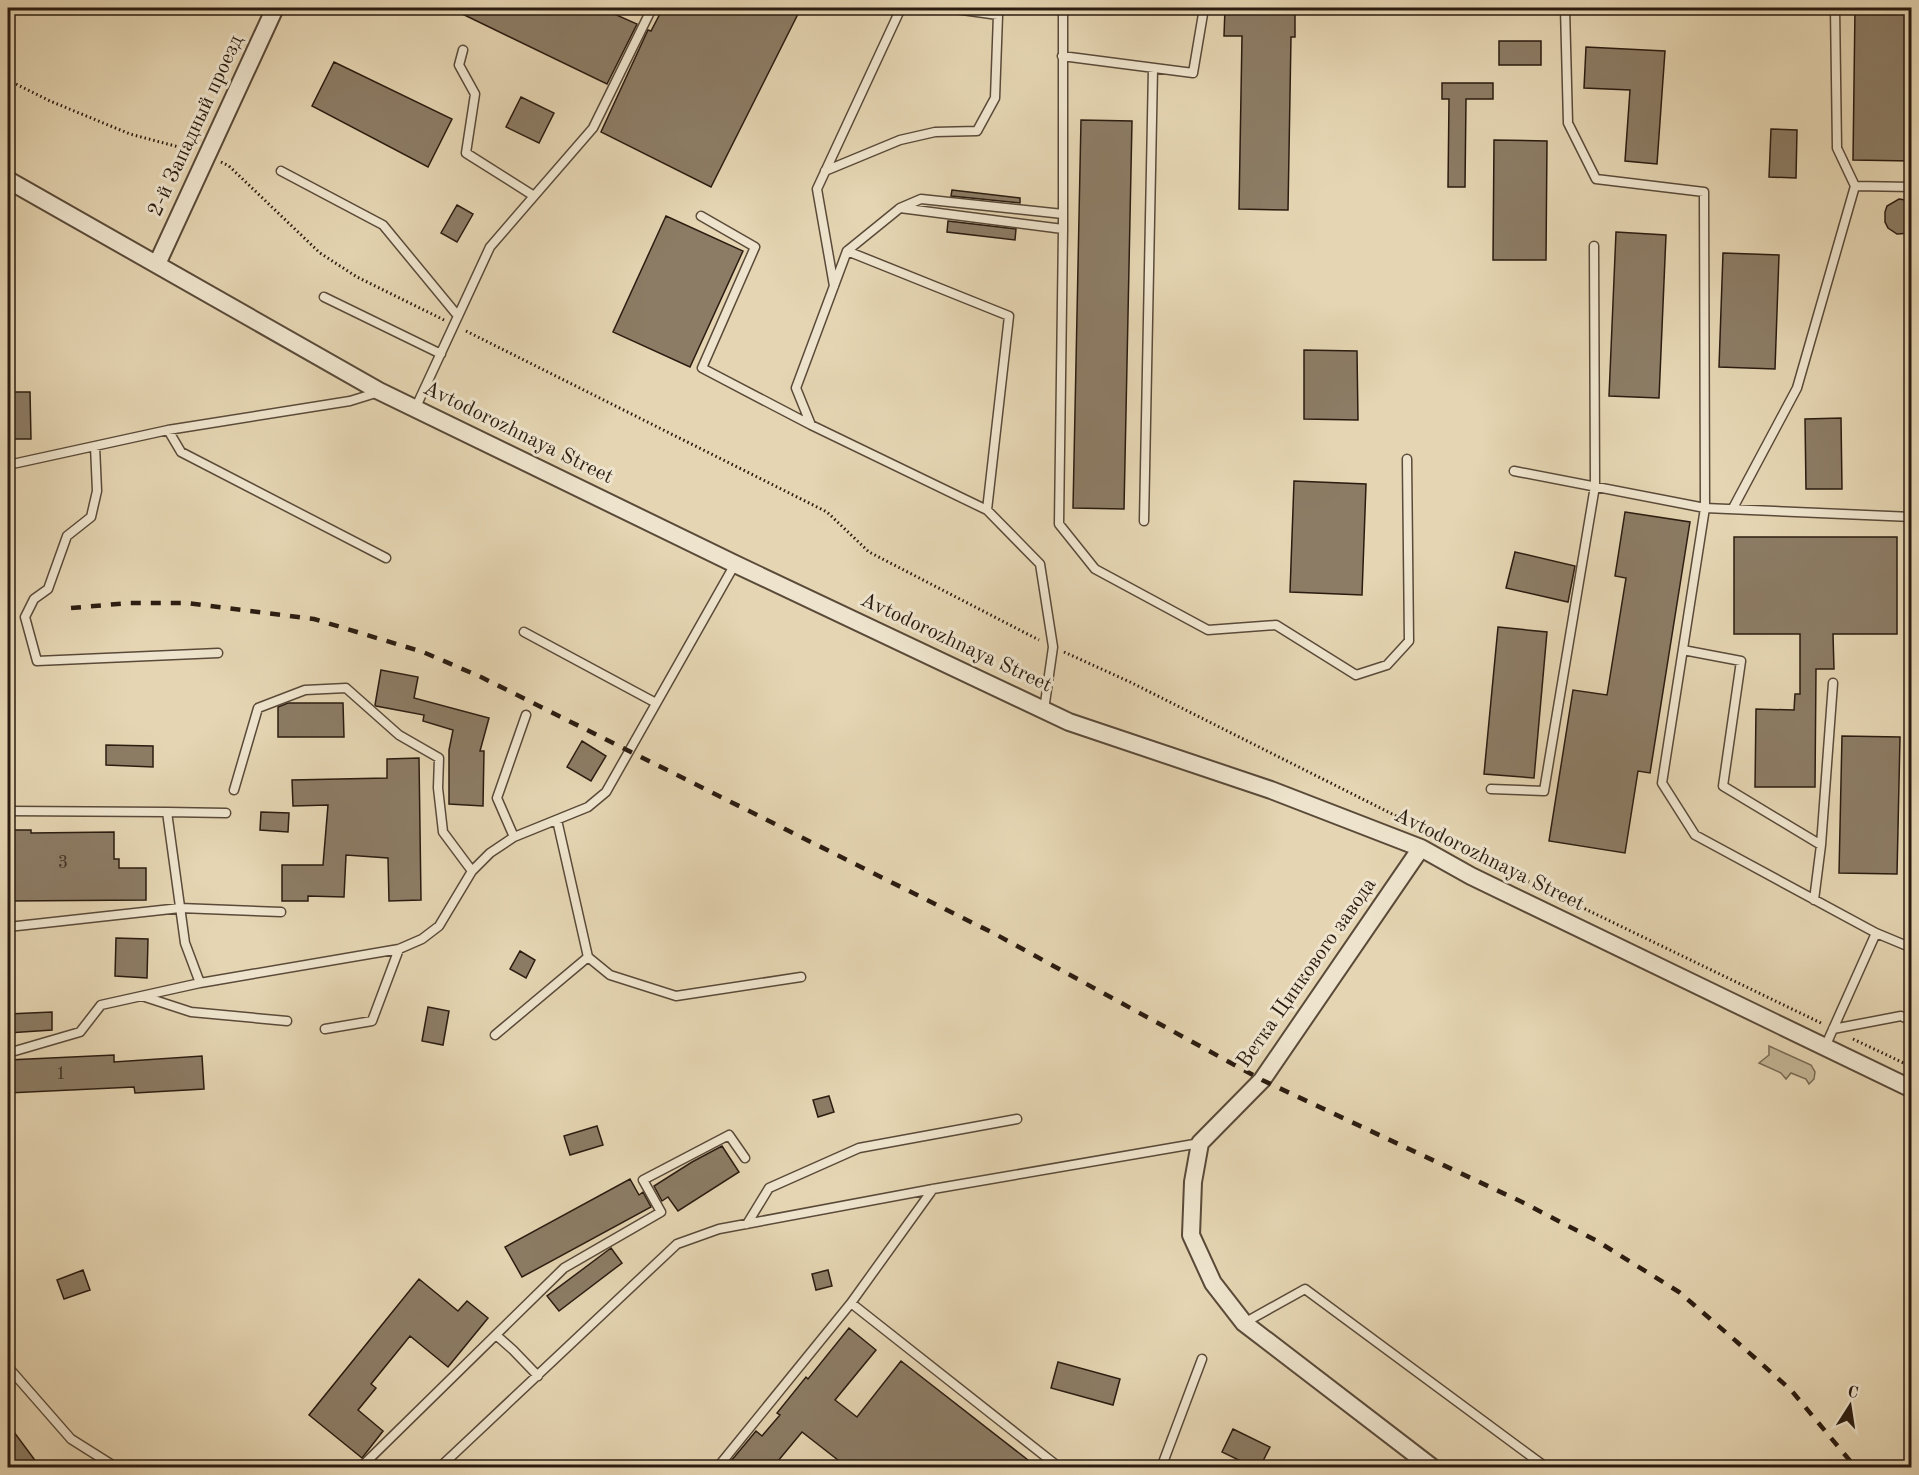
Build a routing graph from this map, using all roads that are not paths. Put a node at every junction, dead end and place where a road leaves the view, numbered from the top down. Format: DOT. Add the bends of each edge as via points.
graph roads {
  1 [pos="275,8"];
  2 [pos="652,8"];
  3 [pos="902,8"];
  4 [pos="948,8"];
  5 [pos="1063,8"];
  6 [pos="1204,8"];
  7 [pos="1565,8"];
  8 [pos="1835,8"];
  9 [pos="463,50"];
  10 [pos="1062,56"];
  11 [pos="1153,68"];
  12 [pos="281,171"];
  13 [pos="825,171"];
  14 [pos="8,180"];
  15 [pos="1855,186"];
  16 [pos="1911,187"];
  17 [pos="534,196"];
  18 [pos="900,208"];
  19 [pos="1063,214"];
  20 [pos="700,216"];
  21 [pos="1063,229"];
  22 [pos="1594,246"];
  23 [pos="847,251"];
  24 [pos="157,264"];
  25 [pos="834,287"];
  26 [pos="324,297"];
  27 [pos="458,316"];
  28 [pos="441,354"];
  29 [pos="379,392"];
  30 [pos="415,409"];
  31 [pos="811,425"];
  32 [pos="168,430"];
  33 [pos="95,446"];
  34 [pos="1407,459"];
  35 [pos="8,465"];
  36 [pos="1514,471"];
  37 [pos="1595,486"];
  38 [pos="1705,508"];
  39 [pos="1733,508"];
  40 [pos="987,510"];
  41 [pos="1911,518"];
  42 [pos="1144,520"];
  43 [pos="386,558"];
  44 [pos="735,564"];
  45 [pos="524,632"];
  46 [pos="1683,650"];
  47 [pos="218,652"];
  48 [pos="1833,683"];
  49 [pos="656,703"];
  50 [pos="1044,710"];
  51 [pos="526,715"];
  52 [pos="1491,789"];
  53 [pos="234,790"];
  54 [pos="8,811"];
  55 [pos="166,812"];
  56 [pos="226,813"];
  57 [pos="557,820"];
  58 [pos="514,837"];
  59 [pos="1821,845"];
  60 [pos="1421,848"];
  61 [pos="472,871"];
  62 [pos="1814,900"];
  63 [pos="180,908"];
  64 [pos="281,912"];
  65 [pos="8,927"];
  66 [pos="1876,933"];
  67 [pos="1911,948"];
  68 [pos="399,949"];
  69 [pos="588,957"];
  70 [pos="801,977"];
  71 [pos="200,982"];
  72 [pos="141,996"];
  73 [pos="287,1021"];
  74 [pos="1911,1021"];
  75 [pos="325,1029"];
  76 [pos="1833,1029"];
  77 [pos="495,1035"];
  78 [pos="1825,1047"];
  79 [pos="8,1053"];
  80 [pos="1911,1089"];
  81 [pos="1017,1119"];
  82 [pos="1200,1143"];
  83 [pos="745,1158"];
  84 [pos="933,1189"];
  85 [pos="747,1224"];
  86 [pos="851,1303"];
  87 [pos="1244,1323"];
  88 [pos="496,1335"];
  89 [pos="1202,1359"];
  90 [pos="8,1367"];
  91 [pos="538,1376"];
  92 [pos="117,1467"];
  93 [pos="360,1467"];
  94 [pos="439,1467"];
  95 [pos="717,1467"];
  96 [pos="1060,1467"];
  97 [pos="1161,1467"];
  98 [pos="1433,1467"];
  99 [pos="1547,1467"];
  1 -- 24 [label="street, 2-й Западный проезд"];
  2 -- 17 [label="lane" via="593,128"];
  3 -- 13 [label="lane"];
  4 -- 13 [label="lane" via="998,15 995,98 977,131 936,132 900,140"];
  5 -- 10 [label="lane"];
  6 -- 11 [label="lane" via="1193,73"];
  7 -- 38 [label="lane" via="1568,123 1596,179 1704,192"];
  8 -- 15 [label="lane" via="1837,148"];
  9 -- 17 [label="lane" via="459,65 475,94 466,153"];
  10 -- 11 [label="lane"];
  10 -- 19 [label="lane"];
  11 -- 42 [label="lane"];
  12 -- 27 [label="lane" via="383,225"];
  13 -- 25 [label="lane" via="817,189"];
  14 -- 24 [label="street, Avtodorozhnaya Street"];
  15 -- 16 [label="lane"];
  15 -- 39 [label="lane" via="1797,388"];
  17 -- 27 [label="lane" via="490,247"];
  18 -- 19 [label="lane" via="921,199"];
  18 -- 21 [label="lane"];
  18 -- 23 [label="lane"];
  19 -- 21 [label="lane"];
  20 -- 31 [label="lane" via="755,247 702,368"];
  21 -- 34 [label="lane" via="1059,524 1095,569 1208,630 1276,625 1356,675 1388,665 1409,641"];
  22 -- 37 [label="lane"];
  23 -- 25 [label="lane"];
  23 -- 40 [label="lane" via="1009,316"];
  24 -- 29 [label="street, Avtodorozhnaya Street"];
  25 -- 31 [label="lane" via="796,388"];
  26 -- 28 [label="lane"];
  27 -- 28 [label="lane"];
  28 -- 30 [label="lane"];
  29 -- 30 [label="street, Avtodorozhnaya Street"];
  29 -- 32 [label="lane" via="350,401"];
  30 -- 44 [label="street, Avtodorozhnaya Street"];
  31 -- 40 [label="lane"];
  32 -- 33 [label="lane"];
  32 -- 43 [label="lane" via="181,452"];
  33 -- 35 [label="lane"];
  33 -- 47 [label="lane" via="97,491 91,516 67,536 48,590 34,599 25,617 38,661"];
  36 -- 37 [label="lane"];
  37 -- 38 [label="lane"];
  37 -- 52 [label="lane" via="1544,791"];
  38 -- 39 [label="lane"];
  38 -- 46 [label="lane"];
  39 -- 41 [label="lane"];
  40 -- 50 [label="lane" via="1040,564 1053,647"];
  44 -- 49 [label="lane"];
  44 -- 50 [label="street, Avtodorozhnaya Street"];
  45 -- 49 [label="lane"];
  46 -- 59 [label="lane" via="1741,661 1723,786"];
  46 -- 62 [label="lane" via="1662,783 1695,835"];
  48 -- 59 [label="lane"];
  49 -- 57 [label="lane" via="606,792 588,807"];
  50 -- 60 [label="street, Avtodorozhnaya Street"];
  51 -- 58 [label="lane" via="497,798"];
  53 -- 61 [label="lane" via="258,708 305,690 345,688 399,735 439,759 443,832"];
  54 -- 55 [label="lane"];
  55 -- 56 [label="lane"];
  55 -- 63 [label="lane"];
  57 -- 58 [label="lane"];
  57 -- 69 [label="lane"];
  58 -- 61 [label="lane"];
  59 -- 62 [label="lane"];
  60 -- 78 [label="street, Avtodorozhnaya Street" via="1471,876"];
  60 -- 82 [label="street, Ветка Цинкового завода" via="1262,1080"];
  61 -- 68 [label="lane" via="439,926"];
  62 -- 66 [label="lane"];
  63 -- 64 [label="lane"];
  63 -- 65 [label="lane"];
  63 -- 71 [label="lane" via="185,943"];
  66 -- 67 [label="lane"];
  66 -- 76 [label="lane"];
  68 -- 71 [label="lane"];
  68 -- 75 [label="lane" via="372,1021"];
  69 -- 70 [label="lane" via="610,975 676,996"];
  69 -- 77 [label="lane"];
  71 -- 72 [label="lane"];
  72 -- 73 [label="lane" via="191,1012"];
  72 -- 79 [label="lane" via="101,1005 80,1032"];
  74 -- 76 [label="lane" via="1901,1016"];
  76 -- 78 [label="lane"];
  78 -- 80 [label="street, Avtodorozhnaya Street"];
  81 -- 85 [label="lane" via="859,1148 769,1188"];
  82 -- 84 [label="lane"];
  82 -- 87 [label="street" via="1193,1182 1191,1235 1213,1283"];
  83 -- 88 [label="lane" via="729,1135 644,1180 661,1212 564,1268"];
  84 -- 85 [label="lane"];
  84 -- 86 [label="lane"];
  85 -- 91 [label="lane" via="677,1244"];
  86 -- 95 [label="lane"];
  86 -- 96 [label="lane"];
  87 -- 98 [label="street"];
  87 -- 99 [label="lane" via="1305,1289"];
  88 -- 91 [label="lane"];
  88 -- 93 [label="lane"];
  89 -- 97 [label="lane"];
  90 -- 92 [label="lane" via="71,1439"];
  91 -- 94 [label="lane"];
}
